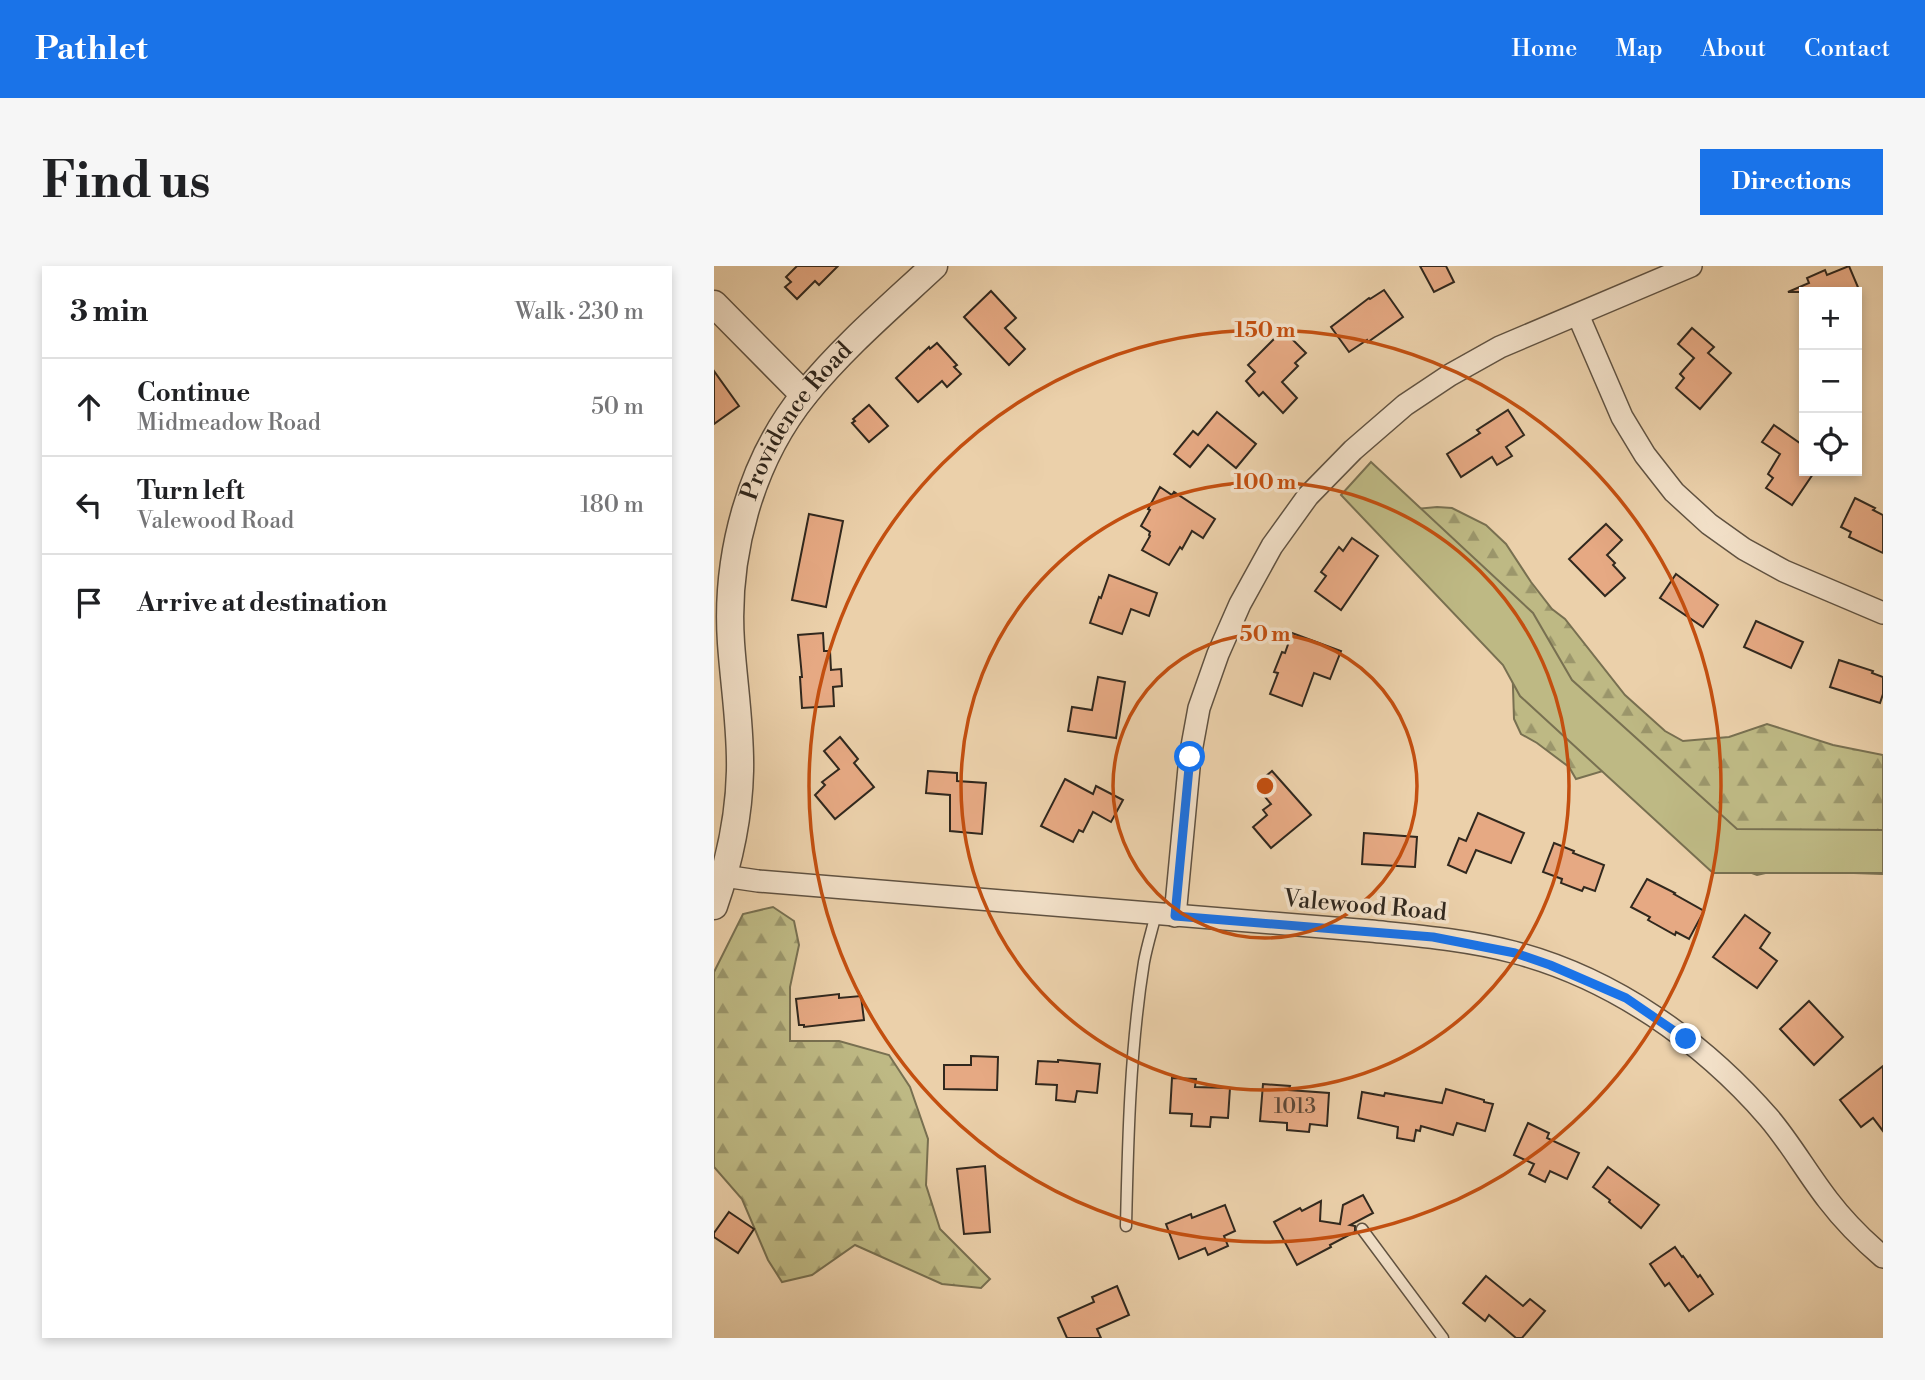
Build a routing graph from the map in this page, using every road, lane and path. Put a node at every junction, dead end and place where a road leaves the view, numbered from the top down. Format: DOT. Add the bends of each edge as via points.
graph roads {
  1 [pos="934,266"];
  2 [pos="1691,266"];
  3 [pos="714,304"];
  4 [pos="1578,315"];
  5 [pos="804,395"];
  6 [pos="1883,613"];
  7 [pos="724,876"];
  8 [pos="714,906"];
  9 [pos="1166,915"];
  10 [pos="1126,1226"];
  11 [pos="1362,1229"];
  12 [pos="1883,1258"];
  13 [pos="1443,1338"];
  1 -- 5 [label="street, Providence Road"];
  2 -- 4 [label="street"];
  3 -- 5 [label="street"];
  4 -- 6 [label="street" via="1622,417 1674,492 1744,549"];
  4 -- 9 [label="street" via="1500,347 1405,405 1308,496 1272,547 1240,604 1199,708"];
  5 -- 7 [label="street, Providence Road" via="757,475 739,535 730,615 739,794"];
  7 -- 8 [label="street, Providence Road"];
  7 -- 9 [label="street, Valewood Road"];
  9 -- 10 [label="lane" via="1144,960 1130,1099"];
  9 -- 12 [label="street, Valewood Road" via="1433,937 1515,953 1614,993 1686,1039 1743,1091 1857,1234"];
  11 -- 13 [label="lane"];
}
